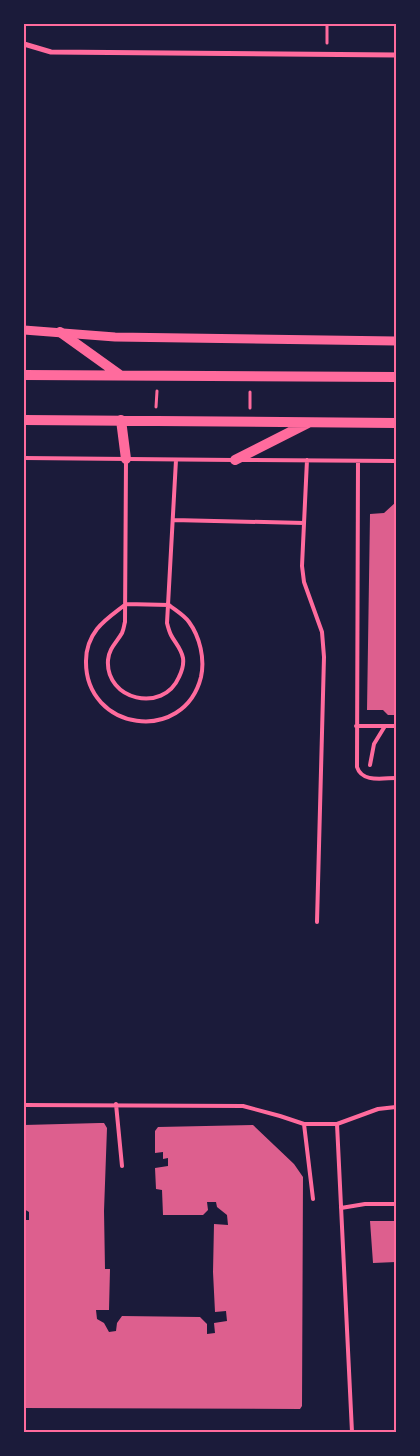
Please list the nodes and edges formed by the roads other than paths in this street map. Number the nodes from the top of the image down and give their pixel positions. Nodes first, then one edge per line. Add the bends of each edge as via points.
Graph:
1 (24, 44) edge
2 (396, 55) edge
3 (24, 330) edge
4 (60, 332) junction
5 (396, 341) edge
6 (24, 375) edge
7 (120, 375) junction
8 (396, 377) edge
9 (24, 420) edge
10 (121, 420) junction
11 (309, 422) junction
12 (396, 423) edge
13 (24, 458) edge
14 (126, 459) junction
15 (176, 460) junction
16 (235, 460) junction
17 (307, 460) junction
18 (358, 460) junction
19 (396, 461) edge
20 (173, 520) junction
21 (304, 523) junction
22 (126, 604) junction
23 (168, 604) junction
24 (356, 726) junction
25 (385, 726) junction
26 (396, 726) edge
27 (370, 765) dead end
28 (396, 778) edge
29 (317, 922) dead end
30 (116, 1104) junction
31 (24, 1105) edge
32 (396, 1107) edge
33 (304, 1124) junction
34 (337, 1124) junction
35 (122, 1166) dead end
36 (313, 1199) dead end
37 (396, 1204) edge
38 (341, 1208) junction
39 (352, 1432) edge

1 - 2 street via 52,52
3 - 4 street
4 - 5 street via 115,337
4 - 7 main road
6 - 7 main road
7 - 8 main road
9 - 10 main road
10 - 11 main road
10 - 14 main road
11 - 12 main road
11 - 16 main road
13 - 14 lane
14 - 15 lane
14 - 22 lane
15 - 16 lane
15 - 20 lane
16 - 17 lane
17 - 18 lane
17 - 21 lane
18 - 19 lane
18 - 24 lane
20 - 21 lane
20 - 23 lane
21 - 29 lane via 304,582 322,632 324,657
22 - 23 lane
22 - 23 lane via 122,633 111,646 110,673 124,693 146,700 169,692 182,671 179,645 167,624
22 - 23 lane via 96,631 86,655 86,668 94,693 102,704 124,718 149,722 162,720 184,706 196,691 202,672 203,660 195,635 188,622
24 - 25 lane
24 - 28 lane via 358,772 368,778
25 - 26 lane
25 - 27 lane via 374,744
30 - 31 lane
30 - 33 lane via 243,1106
30 - 35 lane
32 - 34 lane via 378,1109
33 - 34 lane
33 - 36 lane
34 - 38 lane
37 - 38 lane
38 - 39 lane

